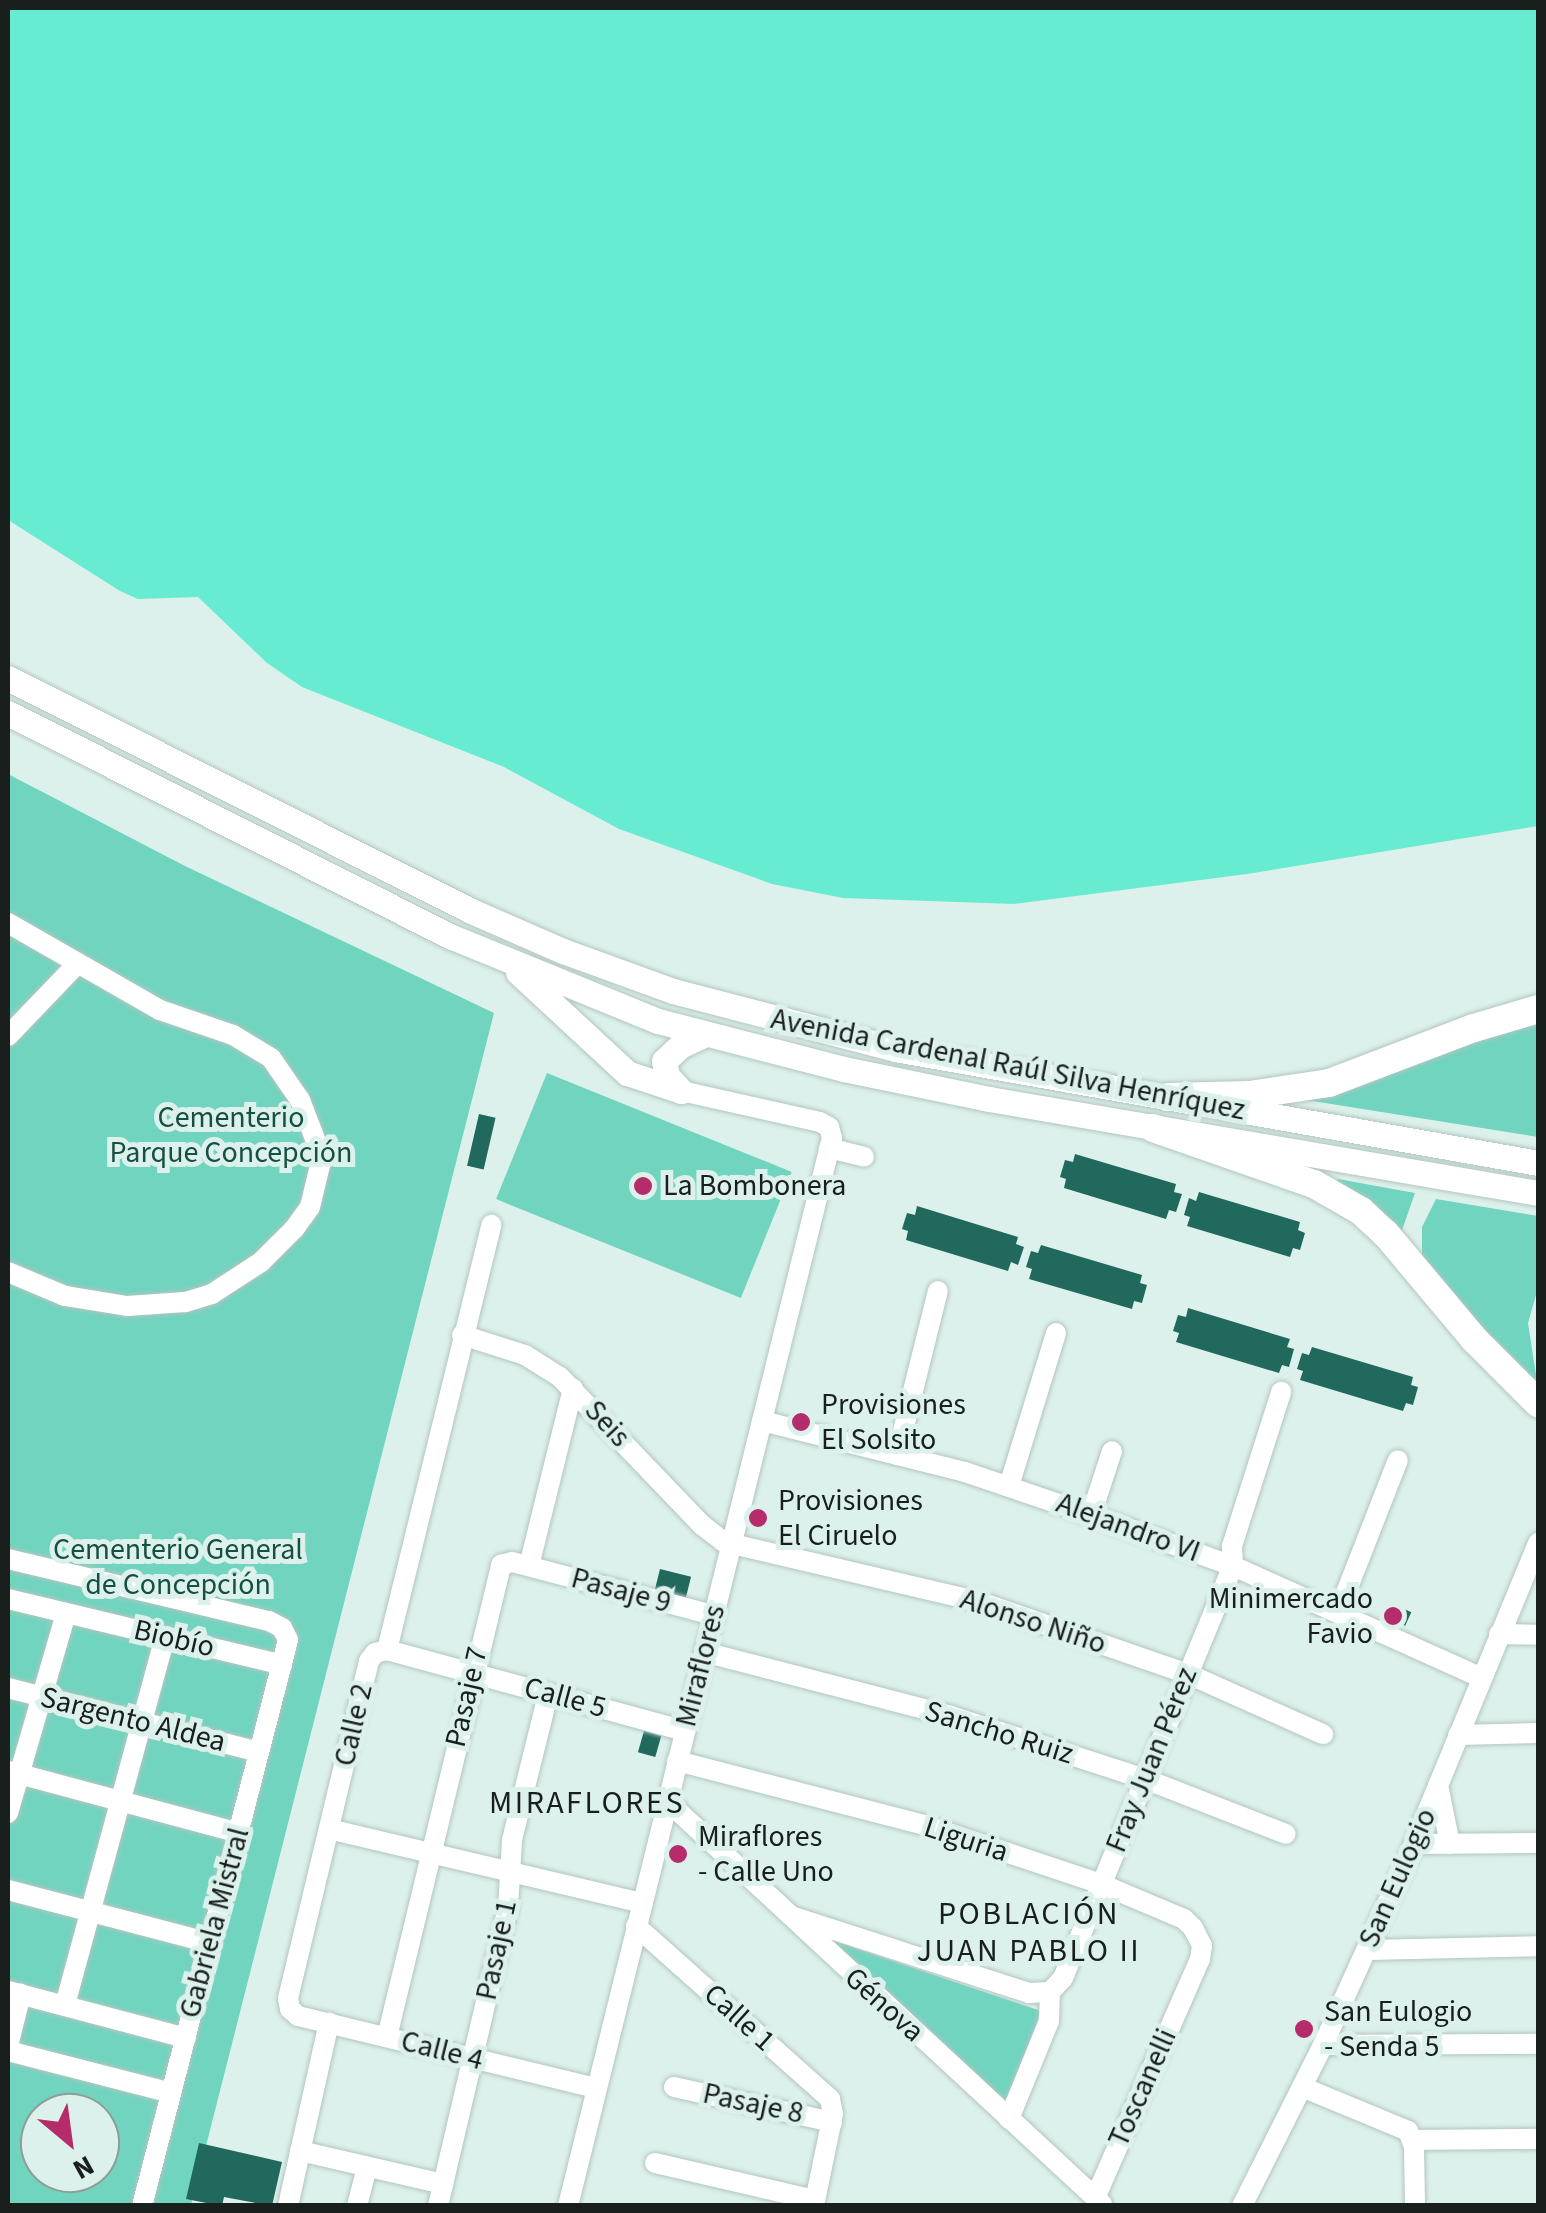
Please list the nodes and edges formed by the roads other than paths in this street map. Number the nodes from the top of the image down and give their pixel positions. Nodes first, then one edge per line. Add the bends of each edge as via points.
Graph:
1 (8, 678) edge
2 (8, 712) edge
3 (8, 724) edge
4 (62, 740) junction
5 (8, 924) edge
6 (503, 958) junction
7 (77, 964) junction
8 (1538, 1009) edge
9 (704, 1035) junction
10 (8, 1036) edge
11 (681, 1091) junction
12 (1168, 1098) junction
13 (1153, 1128) junction
14 (829, 1138) junction
15 (864, 1157) dead end
16 (1538, 1164) edge
17 (1538, 1193) edge
18 (491, 1225) dead end
19 (8, 1272) edge
20 (938, 1291) dead end
21 (1056, 1333) dead end
22 (462, 1335) junction
23 (573, 1388) junction
24 (1281, 1392) dead end
25 (1538, 1403) edge
26 (762, 1421) junction
27 (1112, 1452) dead end
28 (897, 1455) junction
29 (1398, 1460) dead end
30 (1009, 1486) junction
31 (1091, 1514) junction
32 (1538, 1542) edge
33 (731, 1544) junction
34 (8, 1559) edge
35 (529, 1566) junction
36 (1233, 1566) junction
37 (8, 1599) edge
38 (66, 1613) junction
39 (1338, 1613) junction
40 (714, 1615) junction
41 (1499, 1634) junction
42 (1538, 1635) edge
43 (165, 1637) junction
44 (288, 1640) joint
45 (388, 1650) junction
46 (704, 1652) junction
47 (282, 1665) junction
48 (473, 1673) junction
49 (1188, 1674) junction
50 (1480, 1678) junction
51 (8, 1688) edge
52 (548, 1694) junction
53 (40, 1697) junction
54 (141, 1723) junction
55 (685, 1730) junction
56 (1538, 1733) edge
57 (1323, 1734) dead end
58 (1458, 1736) junction
59 (259, 1752) junction
60 (677, 1761) junction
61 (13, 1772) edge
62 (1145, 1779) junction
63 (1438, 1785) junction
64 (121, 1800) junction
65 (668, 1801) junction
66 (8, 1813) edge
67 (329, 1829) junction
68 (238, 1832) junction
69 (1286, 1834) dead end
70 (1538, 1843) edge
71 (1414, 1844) junction
72 (1450, 1844) junction
73 (430, 1853) junction
74 (510, 1873) junction
75 (1101, 1884) junction
76 (8, 1890) edge
77 (642, 1903) junction
78 (92, 1912) junction
79 (788, 1914) junction
80 (636, 1926) junction
81 (210, 1942) junction
82 (1538, 1946) edge
83 (1366, 1950) junction
84 (1192, 1978) joint
85 (14, 1992) edge
86 (1050, 1992) junction
87 (66, 2005) junction
88 (290, 2009) joint
89 (329, 2023) junction
90 (387, 2037) junction
91 (186, 2038) junction
92 (1323, 2044) junction
93 (1538, 2044) edge
94 (8, 2049) edge
95 (473, 2058) junction
96 (674, 2087) dead end
97 (1302, 2087) junction
98 (596, 2088) junction
99 (171, 2093) junction
100 (832, 2118) junction
101 (1008, 2119) junction
102 (1538, 2139) edge
103 (1413, 2140) junction
104 (300, 2150) junction
105 (655, 2162) dead end
106 (367, 2166) junction
107 (440, 2195) edge
108 (1099, 2202) edge
109 (814, 2203) edge
110 (142, 2206) edge
111 (288, 2206) edge
112 (358, 2206) edge
113 (568, 2206) edge
114 (1242, 2206) edge
115 (1415, 2206) edge

1 - 12 main road, Avenida Cardenal Raúl Silva Henríquez via 438,895 618,972 876,1044
2 - 4 main road, Avenida Cardenal Raúl Silva Henríquez
3 - 4 street
4 - 6 main road, Avenida Cardenal Raúl Silva Henríquez
5 - 7 street
6 - 9 main road, Avenida Cardenal Raúl Silva Henríquez
6 - 11 main road via 627,1073
7 - 10 street
7 - 19 street via 160,1010 233,1035 271,1058 315,1128 319,1182 310,1207 278,1248 212,1294 185,1302 98,1302
8 - 12 highway via 1330,1082 1250,1095
9 - 11 main road via 664,1061
9 - 13 main road, Avenida Cardenal Raúl Silva Henríquez via 934,1088
11 - 14 street
12 - 16 main road, Avenida Cardenal Raúl Silva Henríquez
13 - 17 main road, Avenida Cardenal Raúl Silva Henríquez
13 - 25 highway via 1314,1184 1361,1211
14 - 15 street
14 - 26 street, Miraflores
18 - 22 street, Calle 2
20 - 28 street
21 - 30 street
22 - 23 street, Seis via 524,1355
22 - 45 street, Calle 2
23 - 33 street, Seis via 702,1525
23 - 35 street
24 - 36 street, Fray Juan Pérez via 1232,1546
26 - 28 street, Alejandro VI
26 - 33 street, Miraflores
27 - 31 street
28 - 30 street, Alejandro VI
29 - 39 street
30 - 31 street, Alejandro VI
31 - 36 street, Alejandro VI
32 - 41 street, San Eulogio
33 - 40 street, Miraflores
33 - 49 street, Alonso Niño via 980,1602
34 - 44 street, Biobío via 269,1621
35 - 40 street, Pasaje 9
35 - 48 street, Pasaje 7 via 508,1562 499,1569
36 - 39 street, Alejandro VI
36 - 49 street, Fray Juan Pérez
37 - 38 street, Biobío
38 - 43 street, Biobío
38 - 53 street
39 - 50 street, Alejandro VI
40 - 46 street, Miraflores
41 - 42 street
41 - 50 street, San Eulogio
43 - 47 street, Biobío
43 - 54 street
44 - 47 street, Gabriela Mistral
45 - 48 street, Calle 5
45 - 67 street, Calle 2 via 369,1661
46 - 55 street, Miraflores
46 - 62 street, Sancho Ruiz via 951,1716
47 - 59 street, Gabriela Mistral
48 - 52 street, Calle 5
48 - 73 street, Pasaje 7
49 - 57 street, Alonso Niño
49 - 62 street, Fray Juan Pérez
50 - 58 street, San Eulogio
51 - 53 street, Sargento Aldea
52 - 55 street, Calle 5
52 - 74 street, Pasaje 1
53 - 54 street, Sargento Aldea
53 - 61 street
54 - 59 street, Sargento Aldea
54 - 64 street
55 - 60 street, Miraflores
56 - 58 street
58 - 63 street, San Eulogio
59 - 68 street, Gabriela Mistral
60 - 65 street, Miraflores
60 - 75 street, Liguria via 924,1826
61 - 64 street
61 - 66 street
62 - 69 street, Sancho Ruiz
62 - 75 street, Fray Juan Pérez
63 - 71 street, San Eulogio
63 - 72 street
64 - 68 street
64 - 78 street
65 - 77 street, Miraflores
65 - 79 street, Génova
67 - 73 street
67 - 88 street, Calle 2
68 - 81 street, Gabriela Mistral
70 - 72 street
71 - 72 street
71 - 83 street, San Eulogio
73 - 74 street
73 - 90 street, Pasaje 7
74 - 77 street
74 - 95 street, Pasaje 1
75 - 84 street, Liguria via 1193,1928 1202,1946
75 - 86 street, Fray Juan Pérez via 1063,1978
76 - 78 street
77 - 80 street, Miraflores
78 - 81 street
78 - 87 street
79 - 86 street via 1029,1994
79 - 101 street, Génova
80 - 98 street, Miraflores
80 - 100 street, Calle 1 via 826,2095
81 - 91 street, Gabriela Mistral
82 - 83 street
83 - 92 street, San Eulogio
84 - 108 street, Toscanelli
85 - 87 street
85 - 94 street
86 - 101 street, Fray Juan Pérez via 1049,2021
87 - 91 street
88 - 89 street, Calle 4
89 - 90 street, Calle 4
89 - 104 street
90 - 95 street, Calle 4
91 - 99 street, Gabriela Mistral
92 - 93 street
92 - 97 street, San Eulogio
94 - 99 street
95 - 98 street, Calle 4
95 - 107 street, Pasaje 1
96 - 100 street, Pasaje 8
97 - 103 street via 1396,2123
97 - 114 street, San Eulogio
98 - 113 street, Miraflores
99 - 110 street, Gabriela Mistral
100 - 109 street
101 - 108 street, Génova
102 - 103 street
103 - 115 street
104 - 106 street
104 - 111 street
105 - 109 street
106 - 107 street
106 - 112 street

